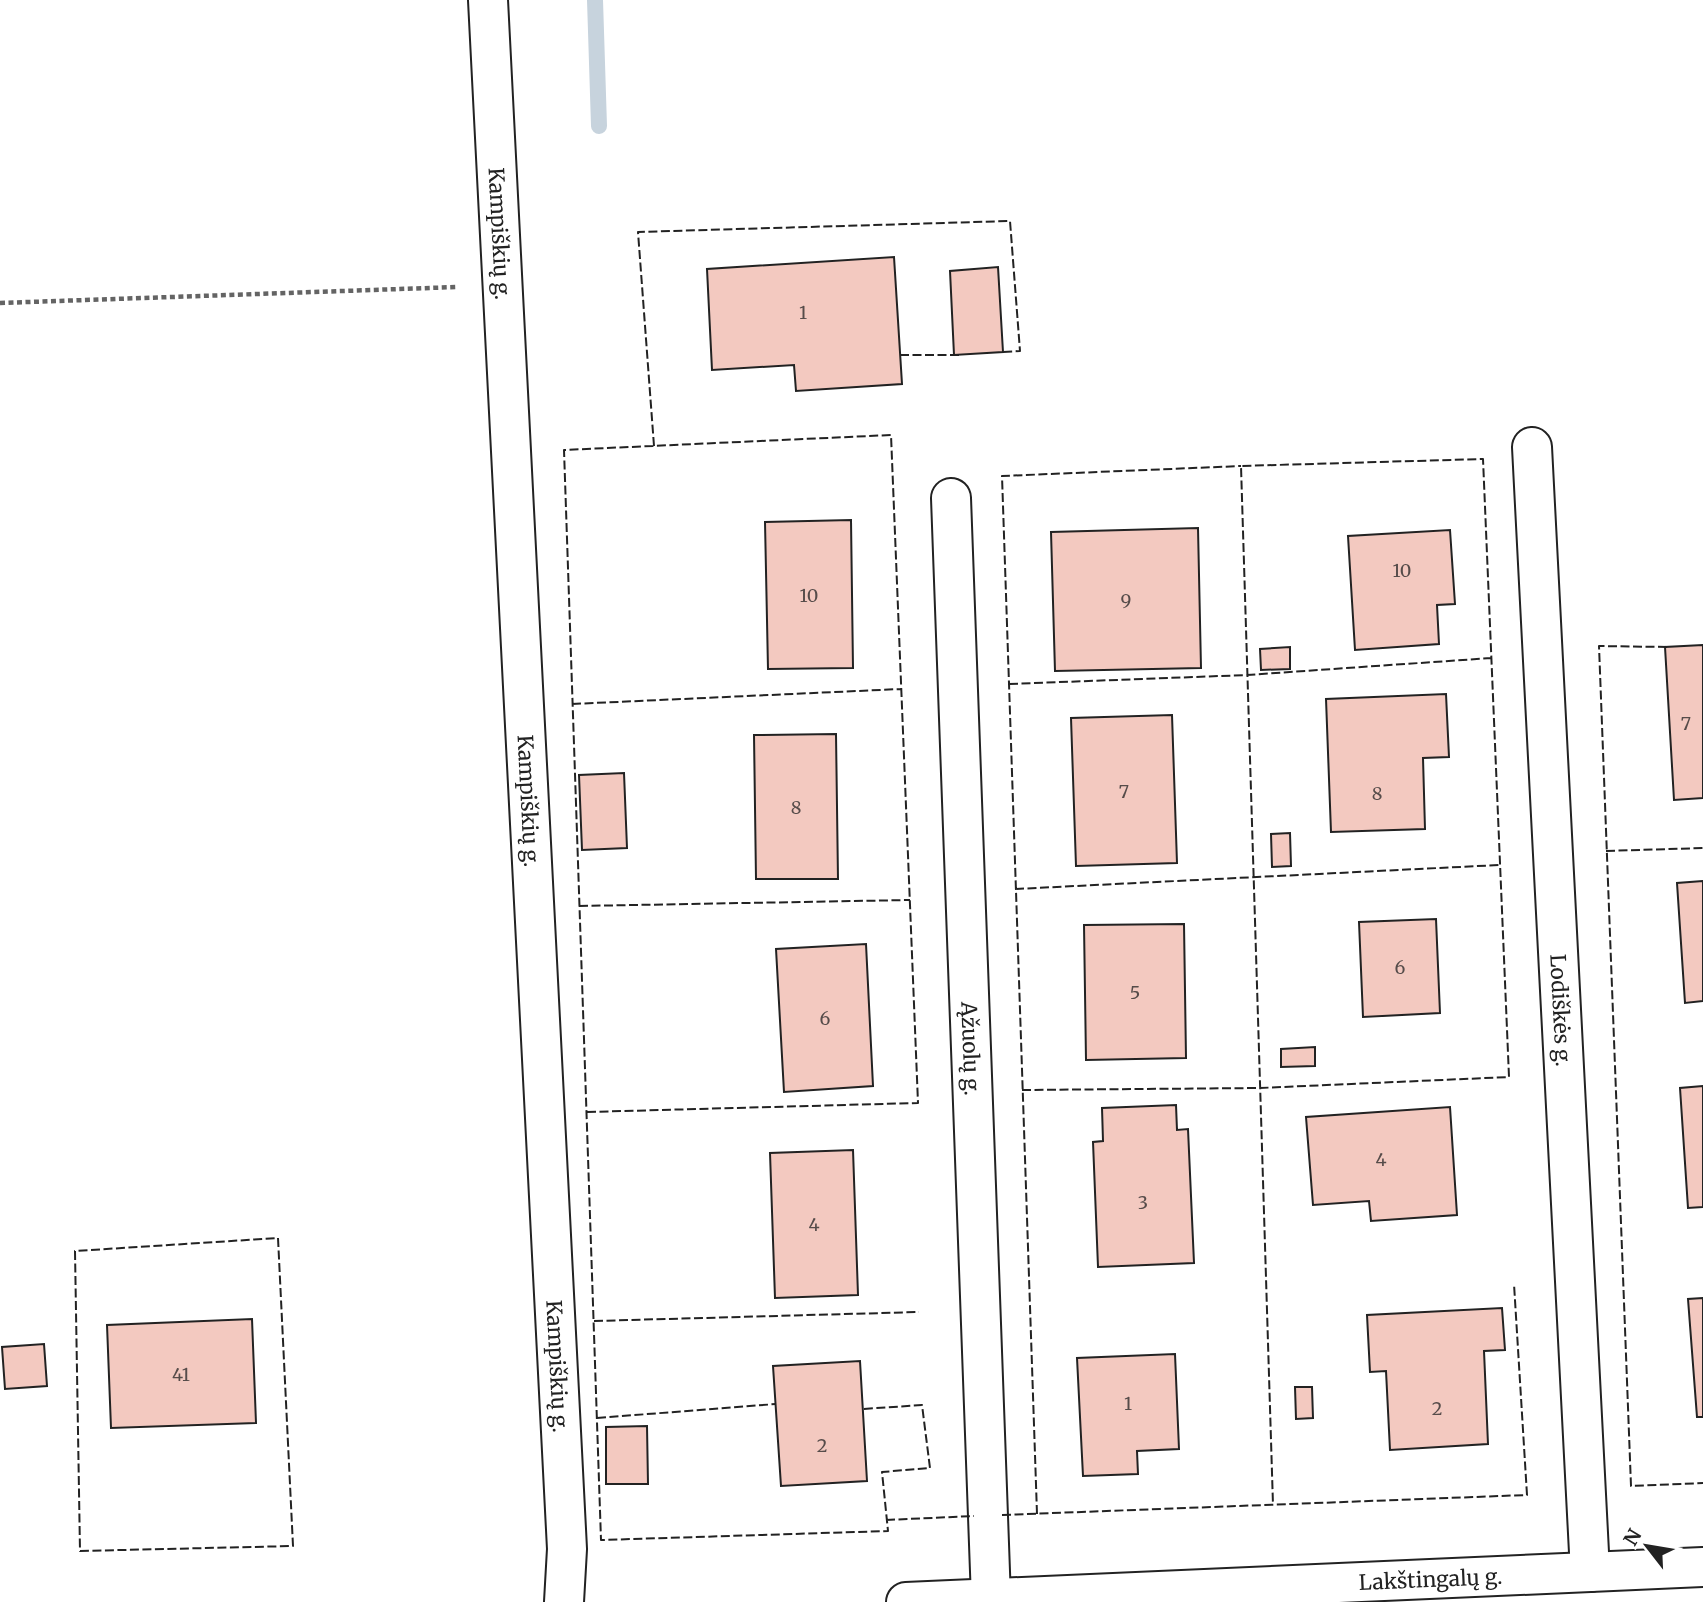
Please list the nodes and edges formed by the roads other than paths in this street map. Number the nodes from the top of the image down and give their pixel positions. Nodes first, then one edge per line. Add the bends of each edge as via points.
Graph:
1 (488, 0) edge
2 (1532, 447) dead end
3 (951, 498) dead end
4 (1703, 1567) edge
5 (1590, 1572) junction
6 (991, 1599) junction
7 (564, 1602) edge
8 (906, 1602) edge

1 - 7 street, Kampiškių g. via 567,1549
2 - 5 street, Lodiškės g.
3 - 6 street, Ąžuolų g.
4 - 5 street, Lakštingalų g.
5 - 6 street, Lakštingalų g.
6 - 8 street, Lakštingalų g.

